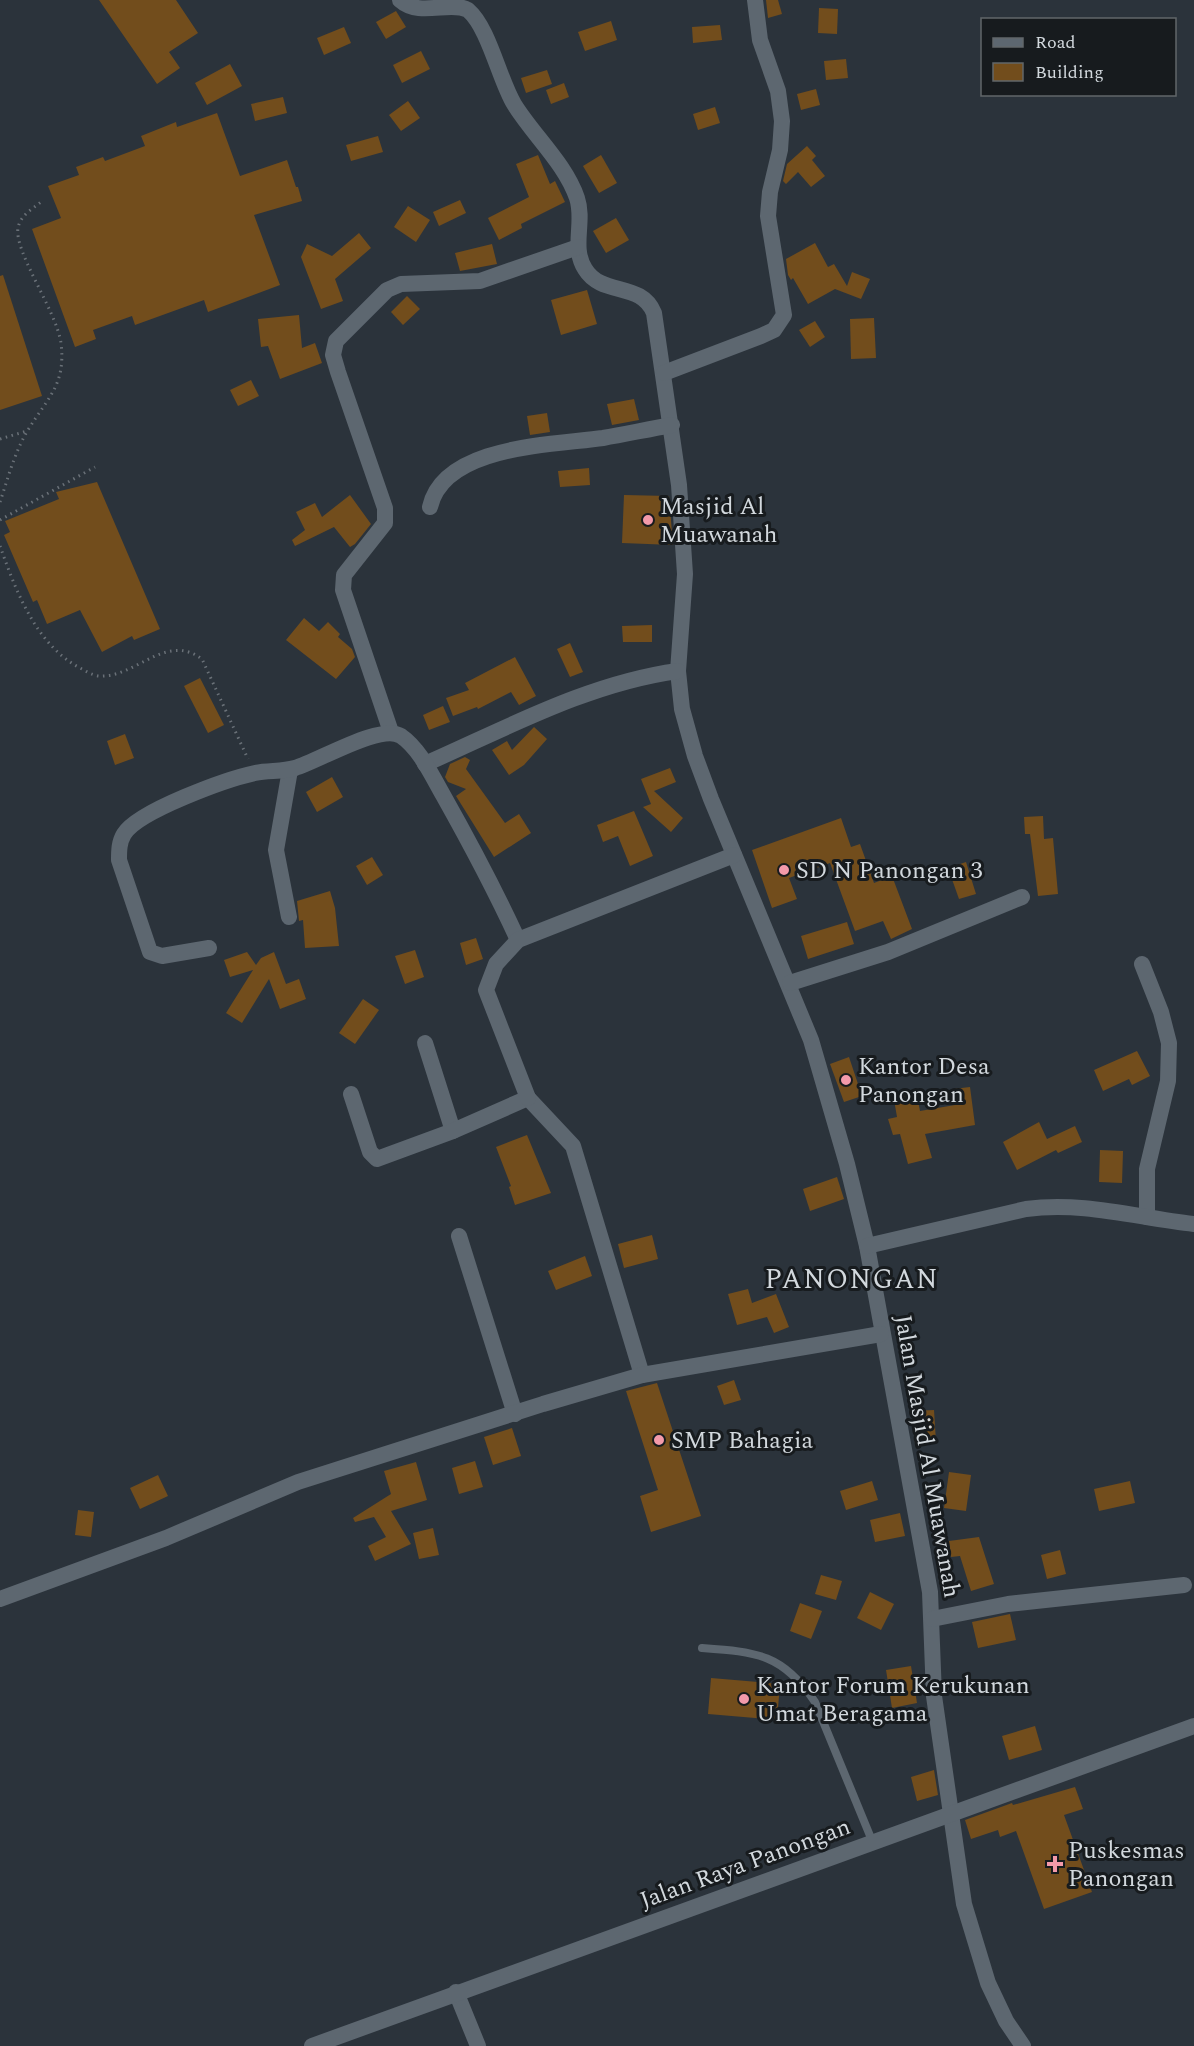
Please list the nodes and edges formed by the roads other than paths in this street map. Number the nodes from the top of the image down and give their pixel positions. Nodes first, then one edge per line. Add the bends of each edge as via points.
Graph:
1 (400, 0) edge
2 (755, 0) edge
3 (578, 247) junction
4 (664, 374) junction
5 (672, 425) junction
6 (430, 507) dead end
7 (678, 671) junction
8 (391, 732) junction
9 (425, 764) junction
10 (290, 770) junction
11 (734, 855) junction
12 (1022, 897) dead end
13 (289, 917) dead end
14 (518, 940) junction
15 (209, 948) dead end
16 (1142, 964) dead end
17 (790, 983) junction
18 (425, 1043) dead end
19 (351, 1094) dead end
20 (528, 1098) junction
21 (453, 1131) junction
22 (1147, 1217) junction
23 (1194, 1224) edge
24 (459, 1236) dead end
25 (867, 1246) junction
26 (881, 1334) junction
27 (642, 1375) junction
28 (515, 1414) junction
29 (1184, 1585) dead end
30 (0, 1599) edge
31 (932, 1620) junction
32 (702, 1648) dead end
33 (1194, 1726) edge
34 (952, 1814) junction
35 (873, 1843) junction
36 (456, 1992) junction
37 (312, 2046) edge
38 (478, 2046) edge
39 (1023, 2046) edge

1 - 3 street via 407,6 424,9 455,5 471,12 513,103 569,181 580,214
2 - 4 street via 760,40 778,91 782,121 768,216 784,315 774,330
3 - 4 street, Jalan Masjid Al Muawanah via 583,265 593,279 633,291 650,303
3 - 8 street via 480,281 401,284 387,290 336,341 333,355 385,508 385,523 345,574 343,590
4 - 5 street, Jalan Masjid Al Muawanah
5 - 6 street via 503,452 469,464 441,483
5 - 7 street, Jalan Masjid Al Muawanah via 685,574
7 - 9 street via 645,675 596,689
7 - 11 street, Jalan Masjid Al Muawanah via 682,709 695,756
8 - 9 street via 402,736
8 - 10 street via 375,734
9 - 14 street via 488,874
10 - 13 street via 276,850
10 - 15 street via 254,773 152,812 125,833 119,860 150,952 162,956
11 - 14 street
11 - 17 street, Jalan Masjid Al Muawanah
12 - 17 street via 888,952
14 - 20 street via 496,964 486,990
16 - 22 street via 1169,1043 1168,1081 1148,1169
17 - 25 street, Jalan Masjid Al Muawanah via 811,1040
18 - 21 street
19 - 21 street via 370,1152 377,1159
20 - 21 street
20 - 27 street via 573,1146
22 - 23 street
22 - 25 street via 1050,1206
24 - 28 street
25 - 26 street, Jalan Masjid Al Muawanah
26 - 27 street
26 - 31 street, Jalan Masjid Al Muawanah
27 - 28 street
28 - 30 street via 298,1482 166,1538
29 - 31 street via 1008,1604
31 - 34 street, Jalan Masjid Al Muawanah via 934,1696
32 - 35 lane via 769,1659 788,1669 804,1685 815,1702
33 - 34 street, Jalan Raya Panongan
34 - 35 street, Jalan Raya Panongan
34 - 39 street, Jalan Masjid Al Muawanah via 964,1904 975,1944 988,1983
35 - 36 street, Jalan Raya Panongan
36 - 37 street, Jalan Raya Panongan
36 - 38 street

